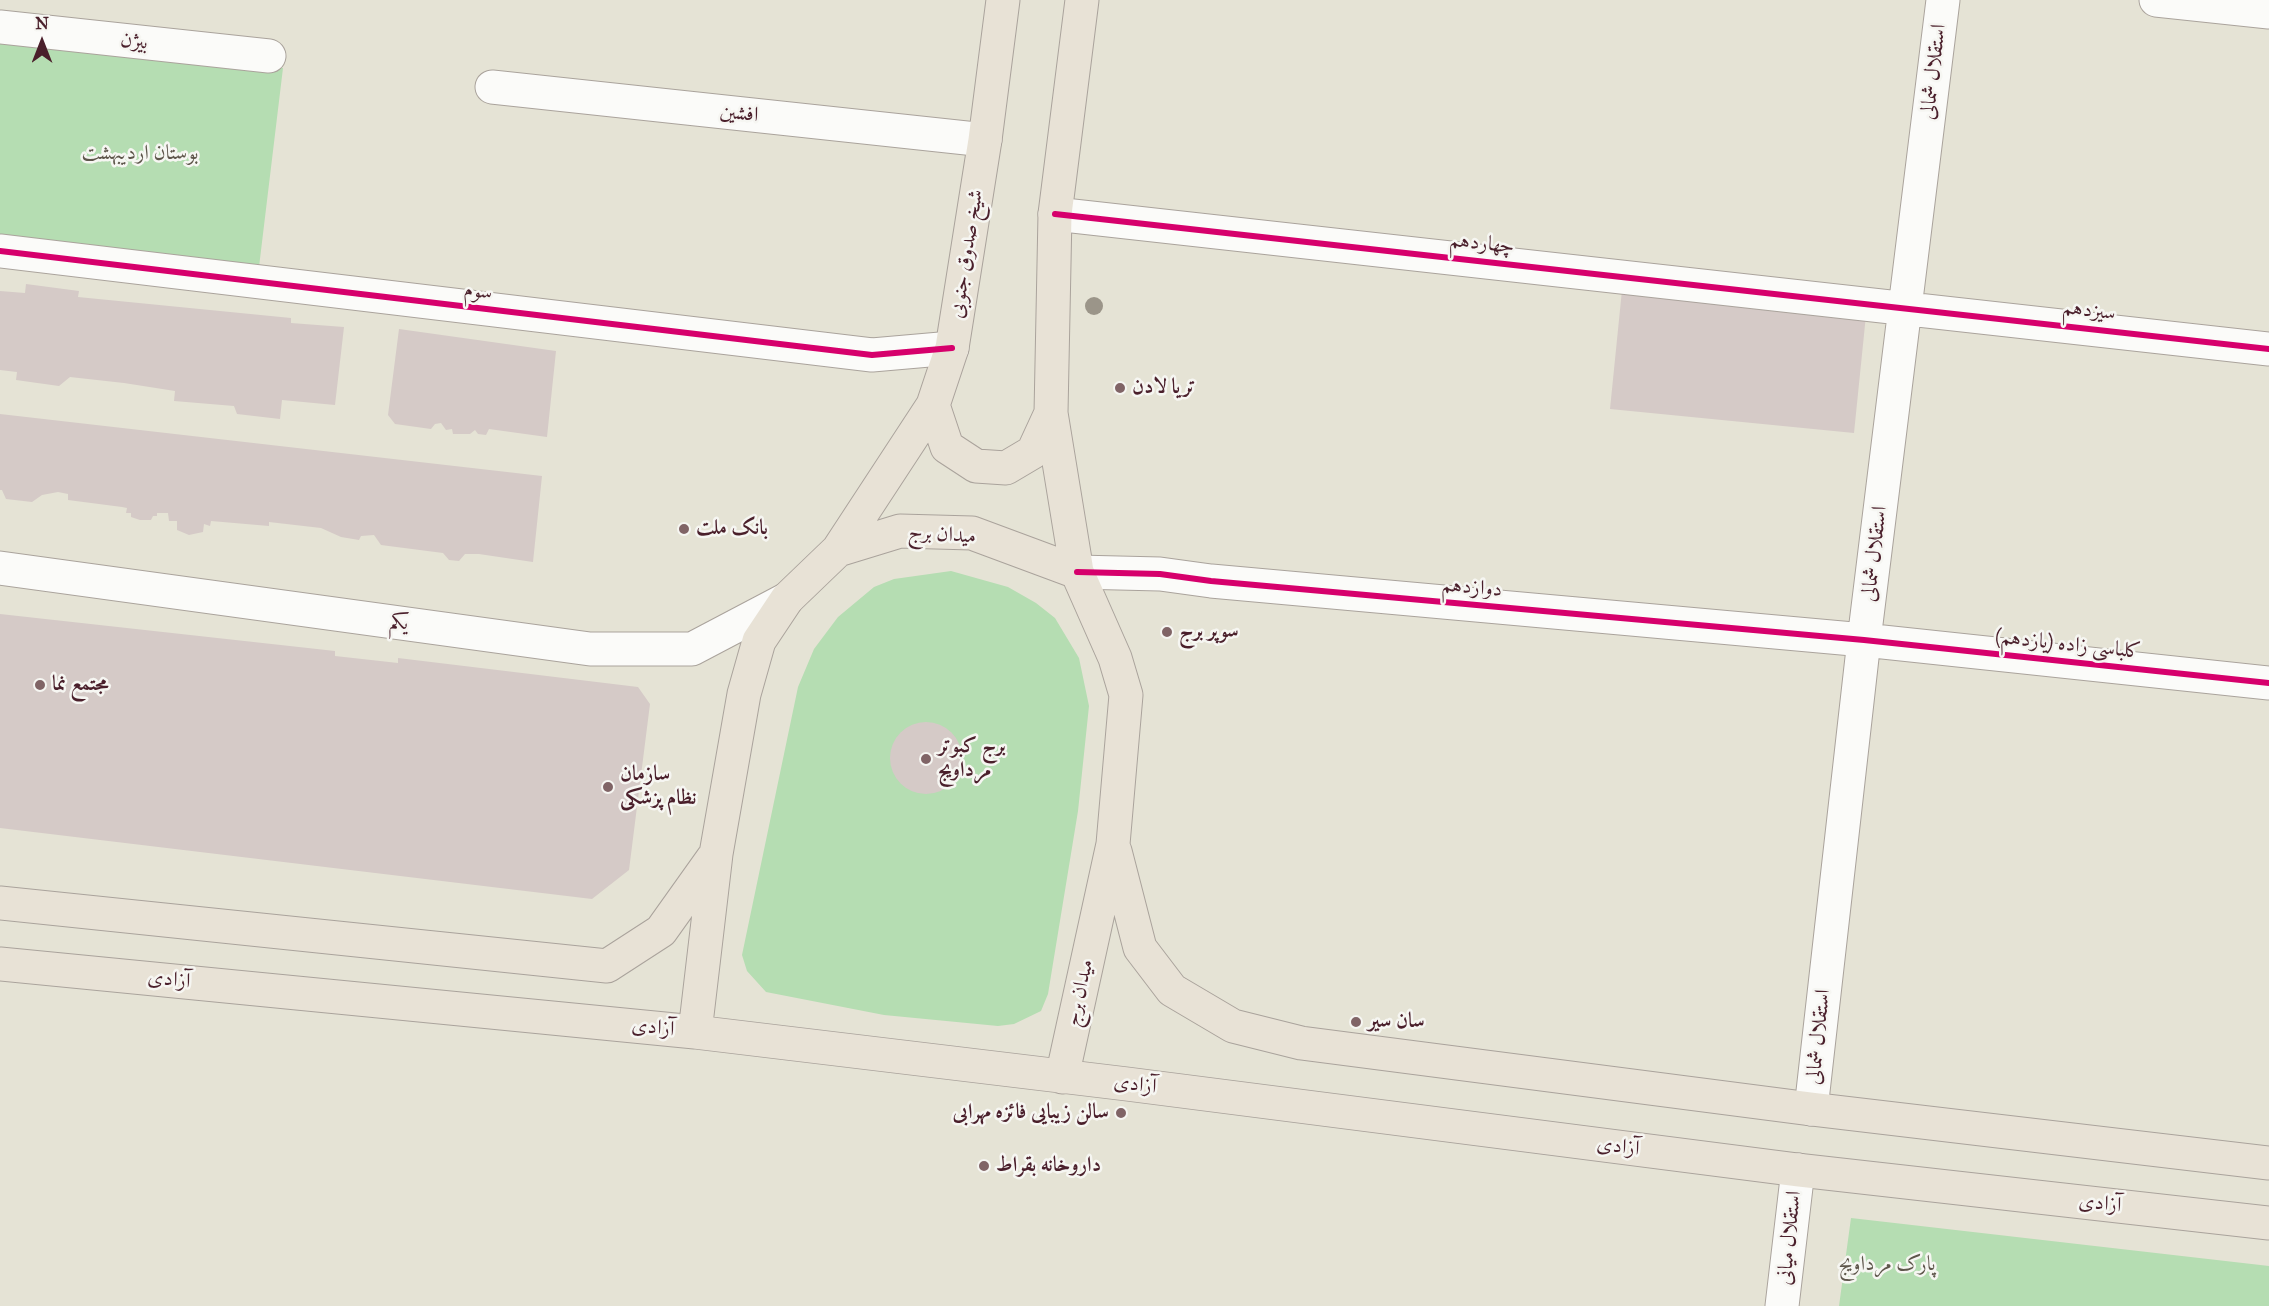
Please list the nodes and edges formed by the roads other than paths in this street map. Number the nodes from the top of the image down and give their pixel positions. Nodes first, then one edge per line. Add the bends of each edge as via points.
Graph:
1 (1003, 0) edge
2 (1082, 0) edge
3 (1943, 0) edge
4 (2156, 0) edge
5 (2269, 12) edge
6 (0, 27) edge
7 (269, 56) dead end
8 (492, 87) dead end
9 (985, 140) junction
10 (1054, 214) junction
11 (0, 251) edge
12 (1906, 307) junction
13 (952, 348) junction
14 (2269, 349) edge
15 (933, 405) junction
16 (1051, 413) junction
17 (838, 550) junction
18 (0, 568) edge
19 (1077, 572) junction
20 (787, 599) junction
21 (1864, 640) junction
22 (2269, 682) edge
23 (1113, 844) junction
24 (716, 854) junction
25 (0, 903) edge
26 (0, 964) edge
27 (694, 1032) junction
28 (1062, 1077) junction
29 (1811, 1109) junction
30 (2269, 1163) edge
31 (1798, 1170) junction
32 (2269, 1223) edge
33 (1782, 1306) edge

1 - 9 main road, شیخ صدوق جنوبی
2 - 10 main road
3 - 12 street, استقلال شمالی
4 - 5 street
6 - 7 street, بیژن
8 - 9 street, افشین
9 - 13 main road, شیخ صدوق جنوبی
10 - 12 street, چهاردهم
10 - 16 main road
11 - 13 street, سوم via 872,355
12 - 14 street, سیزدهم
12 - 21 street, استقلال شمالی
13 - 15 main road, شیخ صدوق جنوبی
15 - 16 main road via 947,447 976,466 1006,468 1034,452
15 - 17 main road, شیخ صدوق جنوبی
16 - 19 main road
17 - 19 main road, میدان برج via 900,531 972,533
17 - 20 main road, میدان برج
18 - 20 street, یکم via 590,650 692,650
19 - 21 street, دوازدهم via 1160,574
19 - 23 main road, میدان برج via 1115,658 1126,695
20 - 24 main road, میدان برج via 759,640 744,694
21 - 22 street, کلباسی زاده (یازدهم)
21 - 29 street, استقلال شمالی
23 - 28 main road, میدان برج
23 - 29 main road via 1140,948 1172,990 1233,1026 1301,1043
24 - 25 main road via 661,931 607,966
24 - 27 main road, میدان برج
26 - 27 main road, آزادی
27 - 28 main road, آزادی
28 - 31 main road, آزادی
29 - 30 main road
31 - 32 main road, آزادی
31 - 33 street, استقلال میانی

